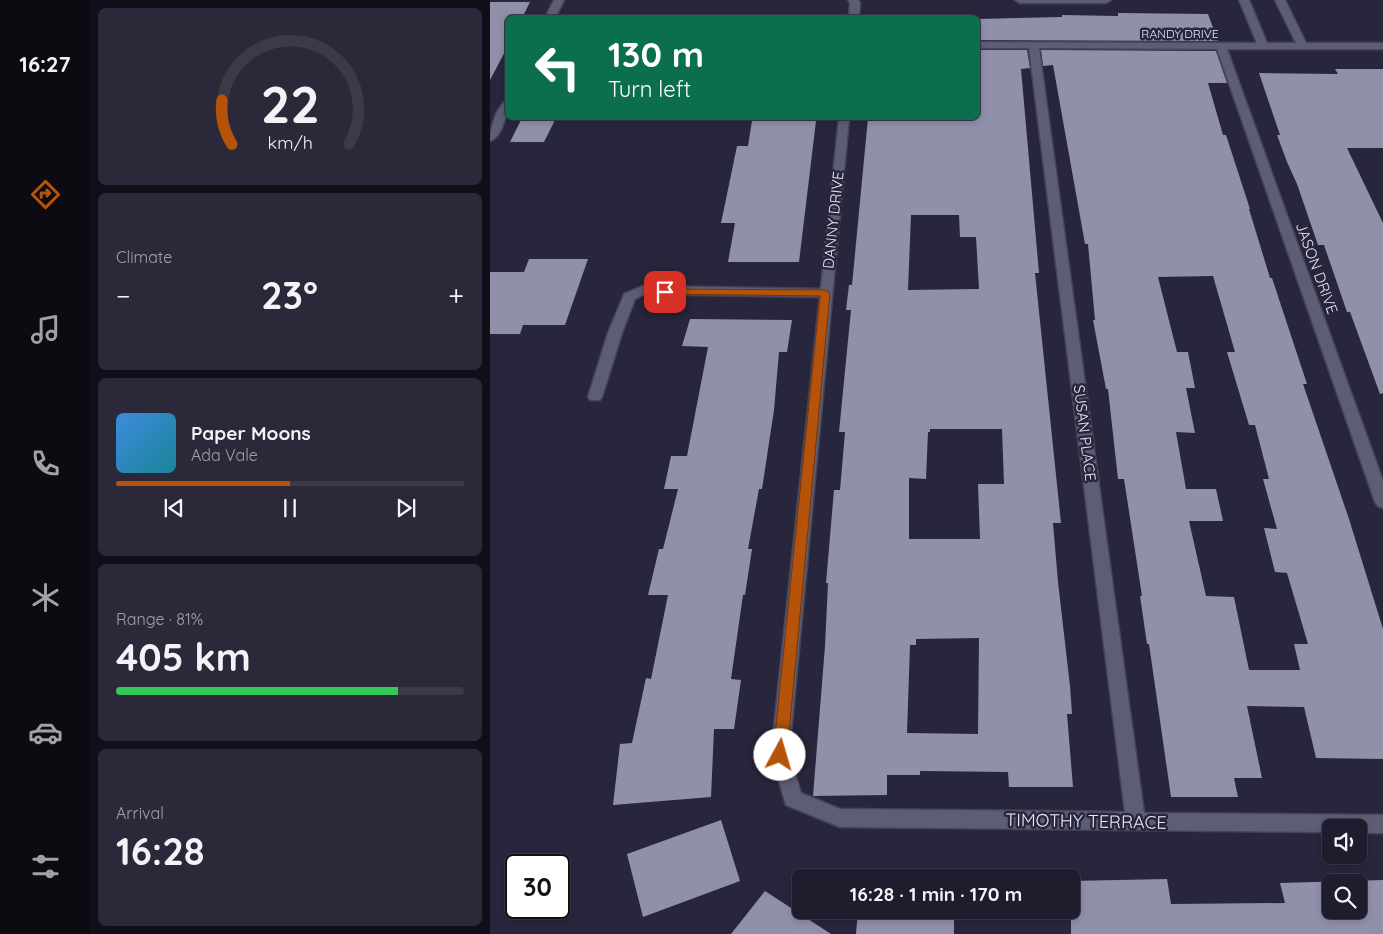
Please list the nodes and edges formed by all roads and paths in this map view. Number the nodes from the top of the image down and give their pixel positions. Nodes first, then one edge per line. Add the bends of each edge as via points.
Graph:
1 (559, 0) edge
2 (852, 0) edge
3 (1020, 0) edge
4 (1073, 0) edge
5 (1106, 0) edge
6 (1244, 0) edge
7 (1280, 0) edge
8 (552, 15) edge
9 (854, 15) edge
10 (980, 44) edge
11 (1034, 44) junction
12 (1221, 45) junction
13 (1263, 45) junction
14 (1302, 45) junction
15 (1383, 46) edge
16 (505, 109) edge
17 (844, 120) edge
18 (490, 138) edge
19 (825, 293) junction
20 (595, 397) dead end
21 (1383, 502) edge
22 (793, 799) joint
23 (1136, 822) junction
24 (1383, 824) edge

1 - 8 street
2 - 9 street via 855,2
3 - 4 street
4 - 5 street
6 - 13 street
7 - 14 street
10 - 11 street, RANDY DRIVE
11 - 12 street, RANDY DRIVE
11 - 23 street, SUSAN PLACE
12 - 13 street, RANDY DRIVE
12 - 21 street, JASON DRIVE
13 - 14 street, RANDY DRIVE
14 - 15 street, RANDY DRIVE
16 - 18 street
17 - 19 street, DANNY DRIVE
19 - 20 street via 643,290 629,297
19 - 22 street, DANNY DRIVE via 780,755
22 - 23 street, TIMOTHY TERRACE via 840,818
23 - 24 street, TIMOTHY TERRACE

